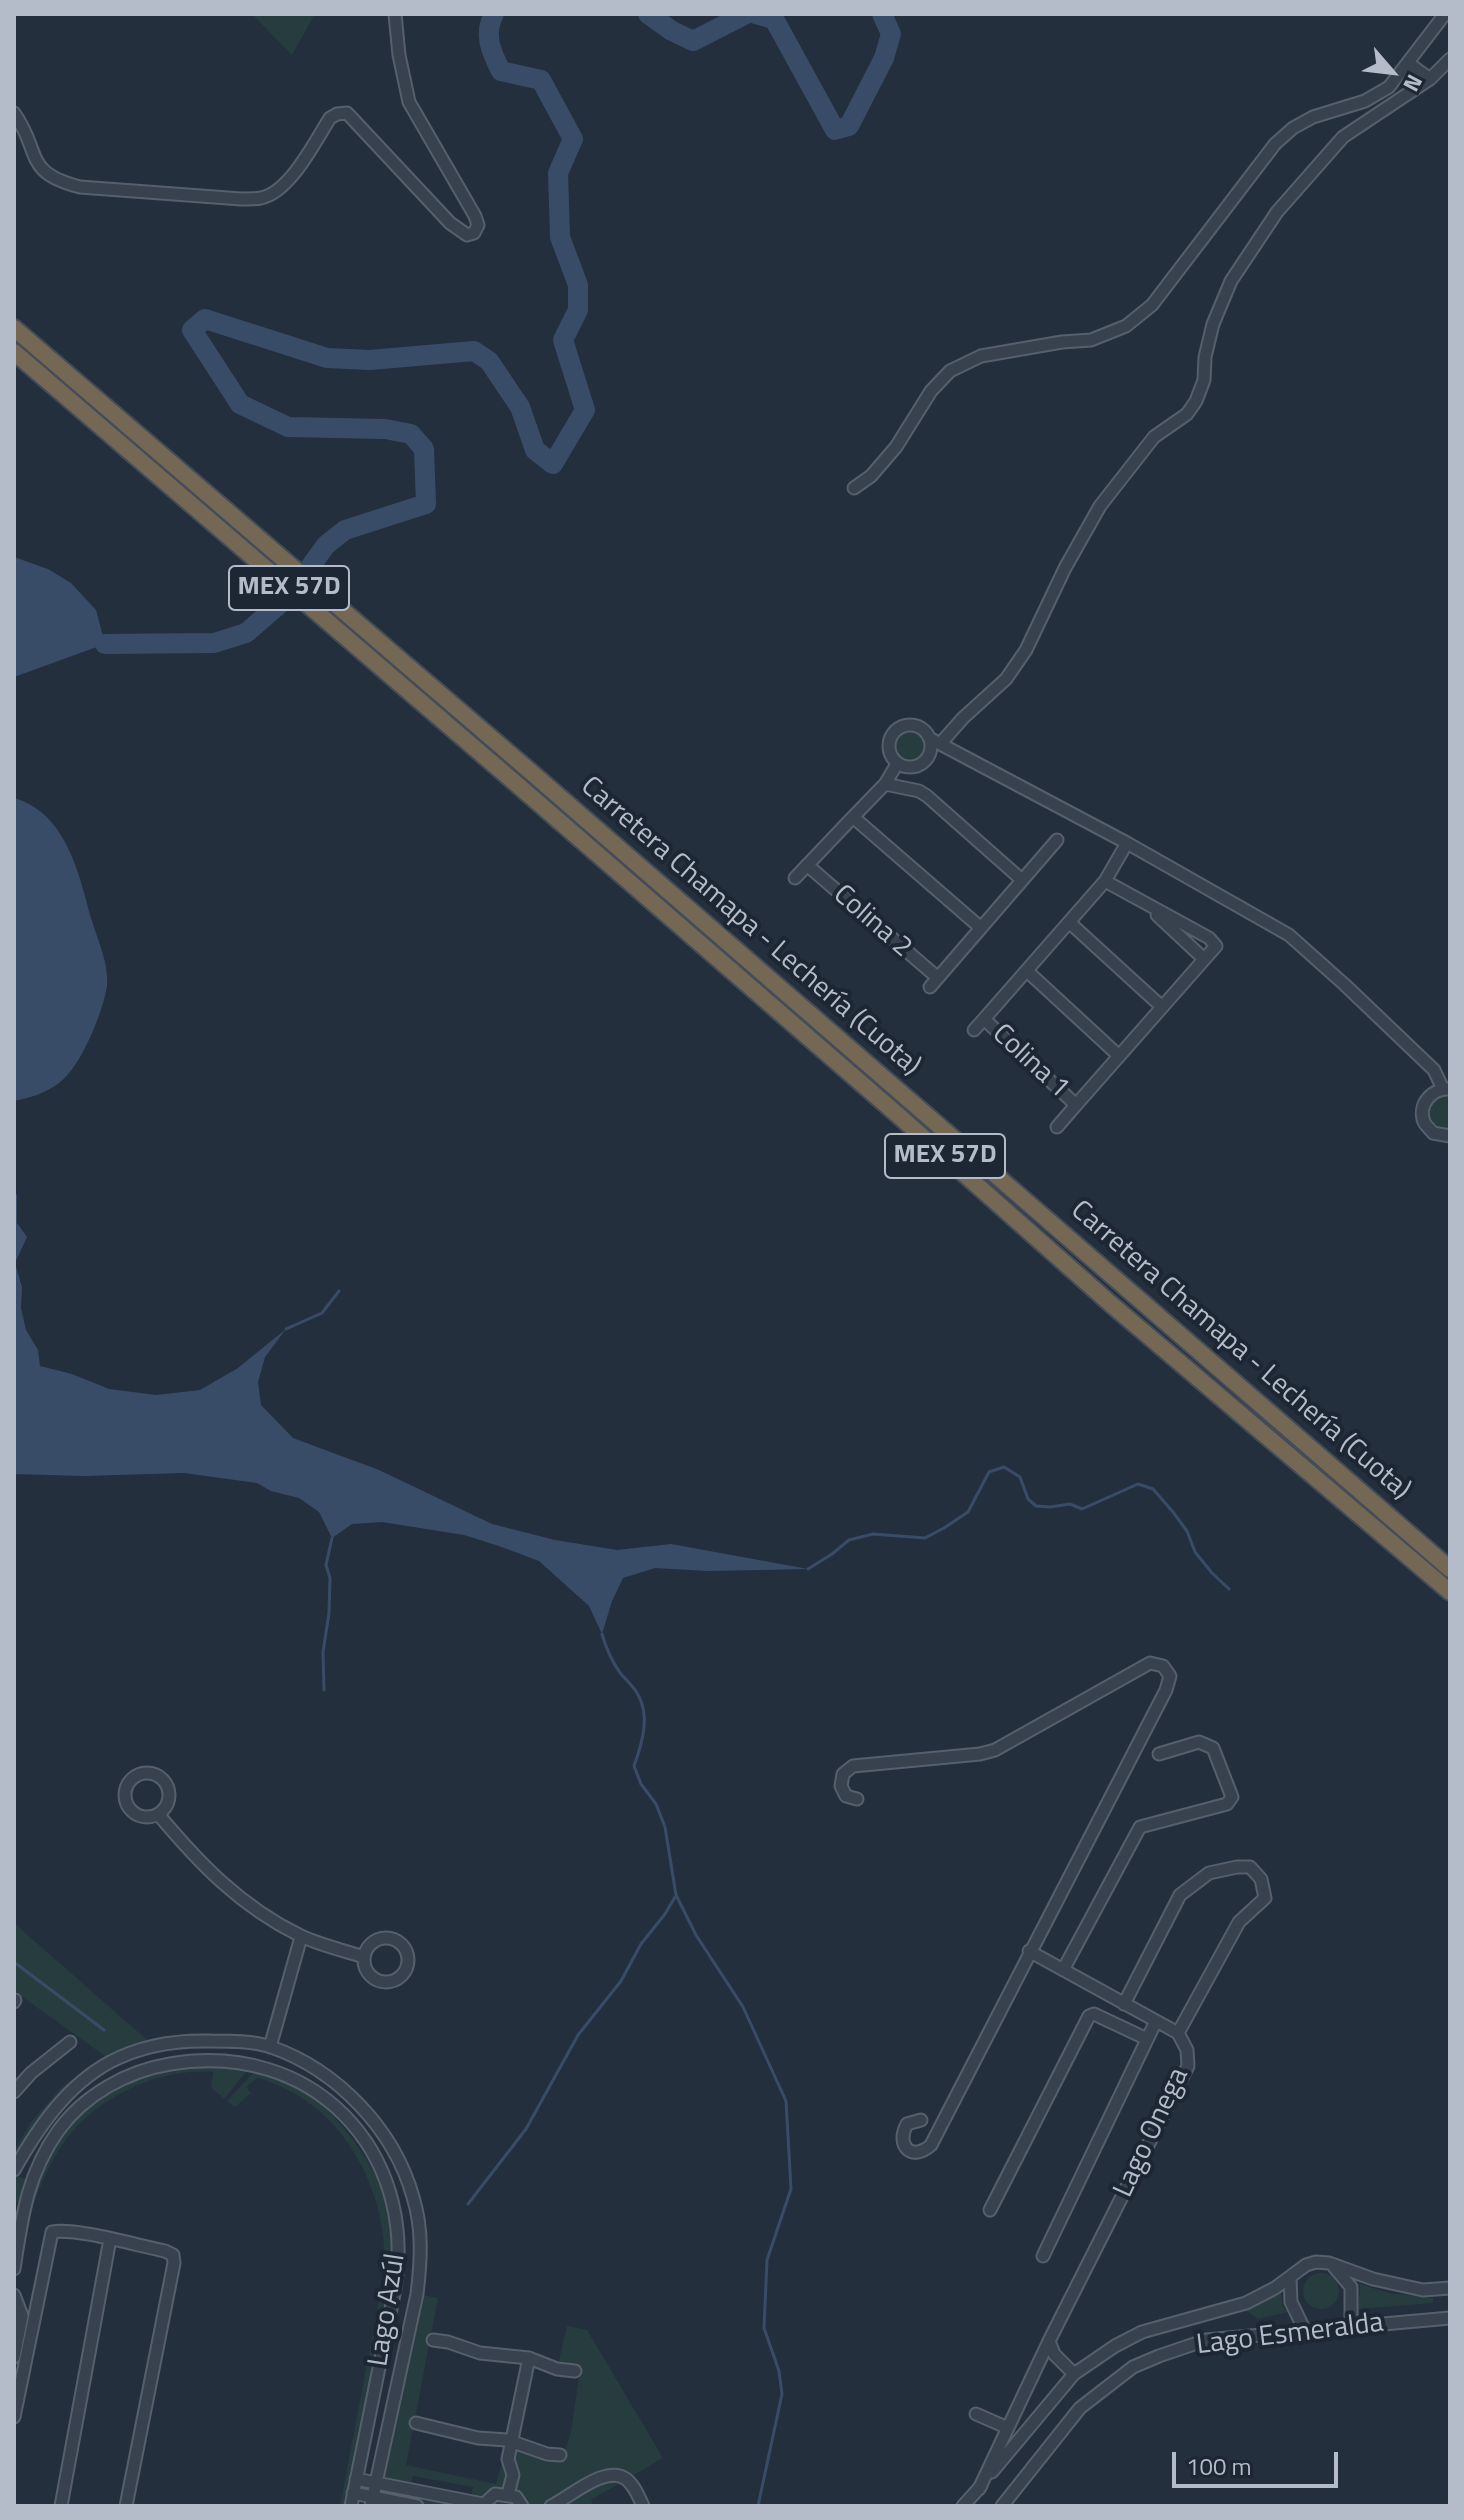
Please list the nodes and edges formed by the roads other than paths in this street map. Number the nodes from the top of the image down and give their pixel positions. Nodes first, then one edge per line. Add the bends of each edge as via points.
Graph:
1 (395, 14) edge
2 (1445, 14) edge
3 (1450, 59) edge
4 (1408, 63) junction
5 (1430, 79) junction
6 (14, 113) edge
7 (14, 328) edge
8 (14, 352) edge
9 (854, 488) dead end
10 (935, 741) junction
11 (902, 766) junction
12 (885, 784) junction
13 (907, 789) junction
14 (853, 817) junction
15 (1057, 840) dead end
16 (1127, 843) junction
17 (807, 865) junction
18 (795, 878) dead end
19 (1022, 880) junction
20 (1105, 881) junction
21 (1145, 904) junction
22 (1070, 923) junction
23 (981, 928) junction
24 (1204, 959) junction
25 (1027, 971) junction
26 (1162, 1007) junction
27 (984, 1019) junction
28 (974, 1030) dead end
29 (1118, 1055) junction
30 (1446, 1089) edge
31 (1076, 1105) junction
32 (1057, 1127) dead end
33 (1450, 1136) edge
34 (1450, 1569) edge
35 (1450, 1592) edge
36 (1159, 1754) dead end
37 (857, 1799) dead end
38 (158, 1814) dead end
39 (301, 1937) junction
40 (1029, 1951) junction
41 (364, 1957) junction
42 (1063, 1970) junction
43 (1124, 2004) junction
44 (1156, 2021) junction
45 (1178, 2033) junction
46 (1147, 2039) junction
47 (70, 2042) dead end
48 (271, 2048) junction
49 (254, 2065) junction
50 (272, 2070) junction
51 (14, 2092) edge
52 (921, 2120) dead end
53 (14, 2173) edge
54 (30, 2184) junction
55 (19, 2204) edge
56 (990, 2210) dead end
57 (110, 2239) junction
58 (1043, 2256) dead end
59 (1329, 2263) junction
60 (14, 2269) edge
61 (1361, 2274) junction
62 (1290, 2278) junction
63 (1351, 2287) junction
64 (1450, 2288) edge
65 (14, 2295) edge
66 (1450, 2318) edge
67 (1351, 2327) junction
68 (1305, 2331) junction
69 (433, 2340) dead end
70 (1049, 2341) junction
71 (14, 2357) edge
72 (529, 2358) junction
73 (575, 2371) dead end
74 (1074, 2374) junction
75 (17, 2383) edge
76 (976, 2414) dead end
77 (14, 2417) edge
78 (416, 2423) dead end
79 (1008, 2428) junction
80 (512, 2441) junction
81 (560, 2455) dead end
82 (356, 2479) junction
83 (375, 2483) junction
84 (979, 2489) junction
85 (353, 2493) junction
86 (508, 2494) junction
87 (372, 2502) edge
88 (482, 2505) edge
89 (61, 2506) edge
90 (126, 2506) edge
91 (351, 2506) edge
92 (417, 2506) edge
93 (522, 2506) edge
94 (551, 2506) edge
95 (643, 2506) edge
96 (963, 2506) edge
97 (1002, 2506) edge

1 - 6 street via 409,102 475,216 474,233 467,235 450,223 347,113 330,118 277,191 241,199 63,183 38,166
2 - 4 street
3 - 5 street
4 - 5 street
4 - 9 street via 1389,87 1365,101 1313,117 1275,144 1152,305 1126,326 1091,340 981,356 950,371 888,456
5 - 10 street via 1343,137 1277,212 1231,281 1213,324 1196,401 1187,414 1154,437 1100,506 1006,679
7 - 34 highway, Carretera Chamapa - Lechería (Cuota) / MEX 57D
8 - 35 highway, Carretera Chamapa - Lechería (Cuota) / MEX 57D
10 - 11 street via 918,766
10 - 11 street via 917,726 896,730 888,745
10 - 16 street
11 - 12 street, Colina 2
11 - 13 street
12 - 13 street
12 - 14 street, Colina 2
13 - 19 street via 927,796
14 - 17 street, Colina 2
14 - 23 street
15 - 19 street, Colina 2
16 - 20 street, Colina 1
16 - 30 street via 1289,935 1434,1070
17 - 18 street, Colina 2
17 - 23 street, Colina 2 via 934,982
19 - 23 street, Colina 2
20 - 21 street, Colina 1
20 - 22 street, Colina 1
21 - 24 street, Colina 1
21 - 24 street, Colina 1 via 1220,942
22 - 25 street, Colina 1
22 - 26 street
24 - 26 street, Colina 1
25 - 27 street, Colina 1
25 - 29 street
26 - 29 street, Colina 1
27 - 28 street, Colina 1
27 - 31 street, Colina 1
29 - 31 street, Colina 1
30 - 33 street via 1430,1095 1423,1107 1424,1122 1433,1133
31 - 32 street, Colina 1
36 - 42 street via 1199,1742 1213,1748 1232,1797 1227,1804 1140,1827
37 - 40 street via 846,1796 841,1786 843,1774 853,1766 995,1750 1136,1669 1150,1663 1163,1666 1170,1676 1166,1690
38 - 39 street via 235,1896
39 - 41 street
39 - 48 street
40 - 42 street, Lago Onega
40 - 52 street via 931,2145 915,2153 903,2142 902,2133 907,2124
41 - 41 street via 368,1972 388,1982 402,1976 408,1962 404,1947 392,1938 377,1939
42 - 43 street, Lago Onega
43 - 44 street, Lago Onega
43 - 45 street via 1180,1895 1209,1873 1250,1867 1261,1879 1265,1898 1239,1922
44 - 45 street, Lago Onega
44 - 46 street
45 - 70 street, Lago Onega via 1188,2066
46 - 56 street via 1089,2016
46 - 58 street
47 - 51 street
48 - 49 street via 253,2051
48 - 50 street via 280,2065
48 - 53 street, Lago Azúl via 226,2041 169,2043 109,2063 61,2100
48 - 83 street, Lago Azúl via 321,2072 359,2103 400,2163 413,2197 420,2232 417,2294
49 - 50 street, Lago Azúl
49 - 54 street, Lago Azúl via 183,2062 150,2067 116,2082 81,2106 60,2129
50 - 82 street, Lago Azúl via 312,2089 367,2142 383,2171 399,2231 400,2260
53 - 54 street
54 - 55 street, Lago Azúl
55 - 60 street, Lago Azúl
57 - 75 street via 52,2232
57 - 89 street
57 - 90 street via 165,2251 174,2263
59 - 61 street, Lago Esmeralda
59 - 62 street, Lago Esmeralda via 1306,2265
59 - 63 street
61 - 63 street
61 - 64 street, Lago Esmeralda via 1423,2290
62 - 68 street via 1291,2302
62 - 74 street, Lago Esmeralda via 1246,2303 1142,2332
63 - 67 street
65 - 71 street via 22,2316
66 - 67 street, Lago Esmeralda
67 - 68 street, Lago Esmeralda
68 - 97 street, Lago Esmeralda via 1206,2340 1133,2367 1080,2408
69 - 72 street via 480,2353
70 - 74 street
70 - 79 street, Lago Onega
72 - 73 street
72 - 80 street
74 - 84 street, Lago Esmeralda
75 - 77 street
76 - 79 street
78 - 80 street
79 - 84 street, Lago Onega
80 - 81 street
80 - 86 street
82 - 83 street
82 - 85 street, Lago Azúl
83 - 87 street, Lago Azúl
83 - 88 street
84 - 96 street, Lago Esmeralda
85 - 87 street
85 - 91 street, Lago Azúl
86 - 88 street via 495,2494
86 - 93 street
87 - 92 street
94 - 95 street via 603,2475 625,2477

